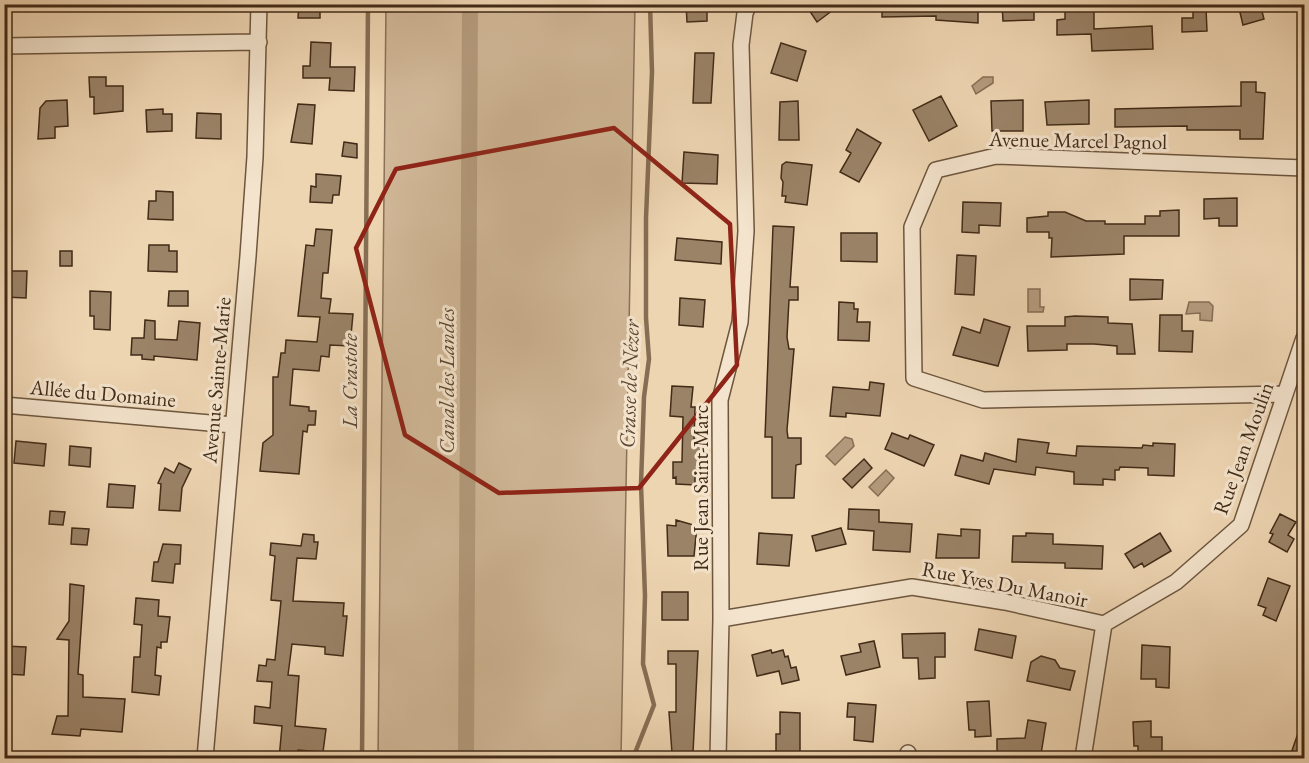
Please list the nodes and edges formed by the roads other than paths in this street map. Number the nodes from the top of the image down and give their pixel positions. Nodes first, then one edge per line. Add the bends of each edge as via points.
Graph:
1 (259, 4) edge
2 (749, 4) edge
3 (259, 42) junction
4 (4, 46) edge
5 (1305, 168) edge
6 (1305, 338) edge
7 (1285, 394) junction
8 (4, 405) edge
9 (233, 425) junction
10 (721, 619) junction
11 (1104, 624) junction
12 (205, 759) edge
13 (718, 759) edge
14 (1083, 759) edge

1 - 3 street, Avenue Sainte-Marie
2 - 10 street, Rue Jean Saint-Marc via 741,45 746,231 740,322 720,400
3 - 4 street
3 - 9 street, Avenue Sainte-Marie via 255,157
5 - 7 street, Avenue Marcel Pagnol via 996,156 936,170 912,227 914,378 983,400
6 - 7 street, Rue Jean Moulin
7 - 11 street, Rue Jean Moulin via 1241,525 1176,582
8 - 9 street, Allée du Domaine
9 - 12 street, Avenue Sainte-Marie
10 - 11 street, Rue Yves Du Manoir via 912,587
10 - 13 street, Rue Jean Saint-Marc
11 - 14 street

